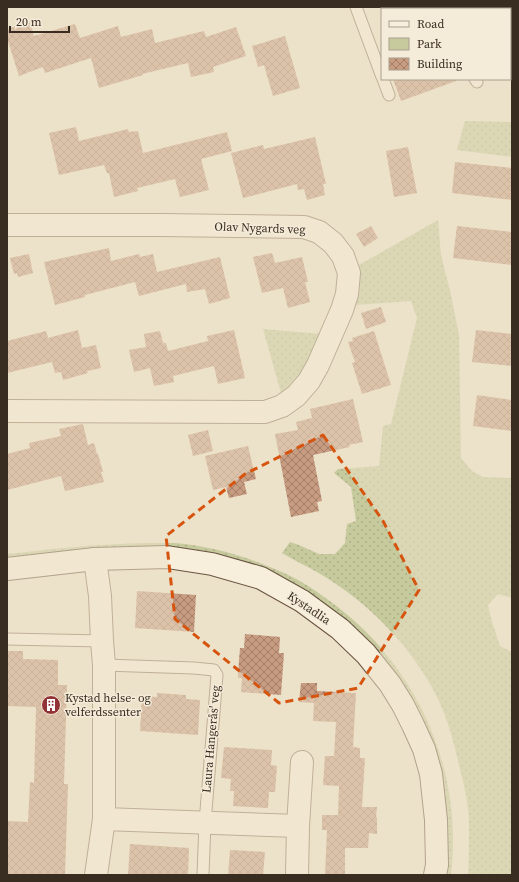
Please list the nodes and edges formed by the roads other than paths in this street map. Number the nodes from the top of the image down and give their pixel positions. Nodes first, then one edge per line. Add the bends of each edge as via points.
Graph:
1 (356, 7) edge
2 (381, 75) edge
3 (383, 80) edge
4 (389, 95) dead end
5 (7, 225) edge
6 (7, 411) edge
7 (94, 559) junction
8 (7, 569) edge
9 (7, 639) edge
10 (102, 641) junction
11 (104, 665) junction
12 (302, 762) dead end
13 (104, 819) junction
14 (205, 823) junction
15 (298, 826) junction
16 (96, 875) edge
17 (203, 875) edge
18 (297, 875) edge
19 (435, 875) edge

1 - 2 lane
3 - 4 lane
5 - 6 street, Olav Nygards veg via 304,227 319,232 333,243 343,256 349,273 342,310 318,365 296,396 282,406 265,412
7 - 8 street, Kystadlia
7 - 10 street via 100,596
7 - 19 street, Kystadlia via 187,560 212,564 261,578 302,601 346,634 390,684 424,749 431,774 436,820
9 - 10 lane
10 - 11 street
11 - 13 street
11 - 14 lane, Laura Hangerås' veg via 194,668 214,670 216,673
12 - 15 street
13 - 14 street
13 - 16 street
14 - 15 street
14 - 17 lane, Laura Hangerås' veg
15 - 18 street

